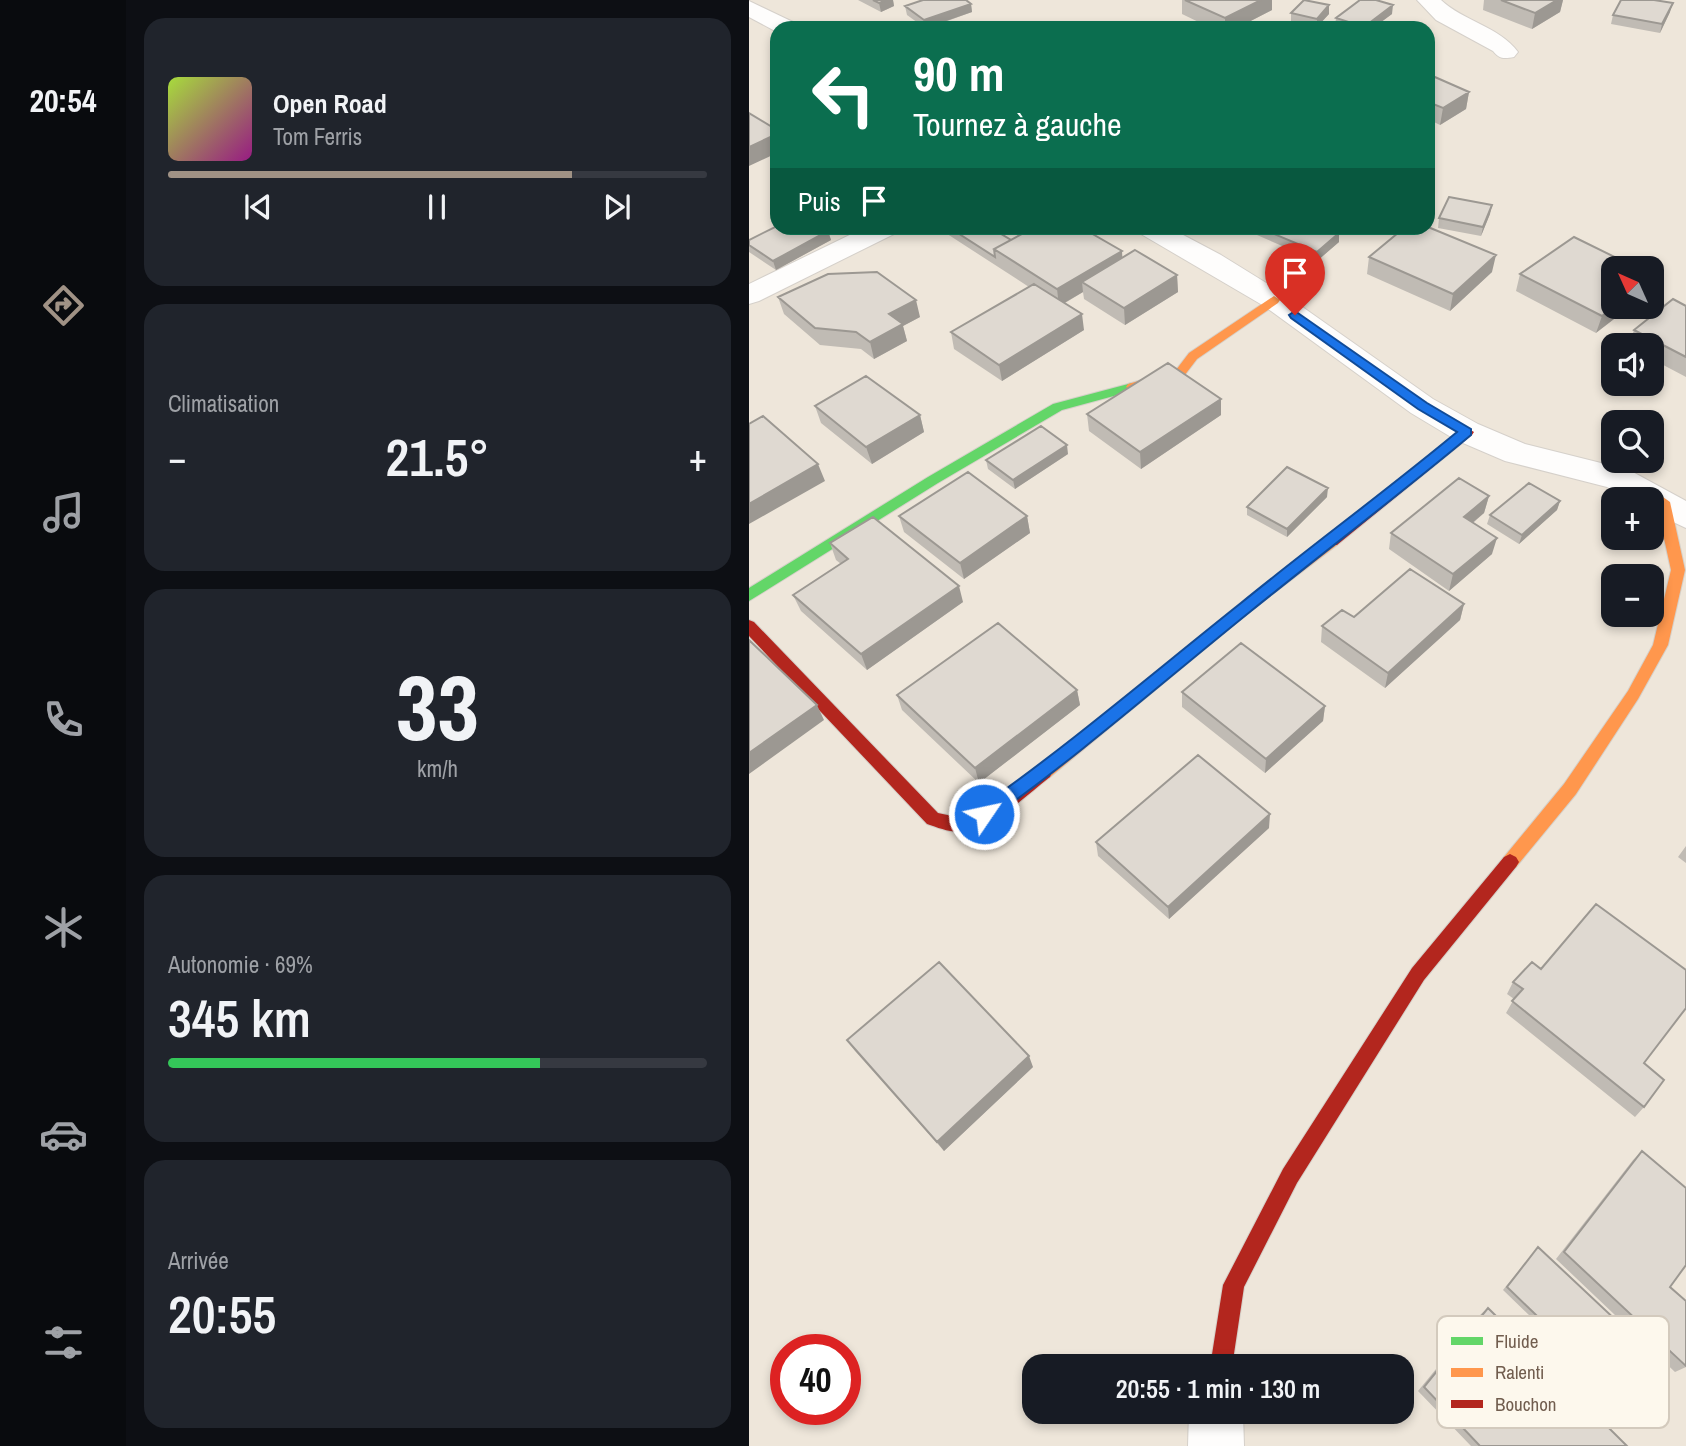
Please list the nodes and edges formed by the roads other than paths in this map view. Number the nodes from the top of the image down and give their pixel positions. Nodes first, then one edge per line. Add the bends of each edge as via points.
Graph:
1 (1428, 0) edge
2 (749, 8) edge
3 (774, 21) edge
4 (1506, 52) dead end
5 (870, 235) edge
6 (1164, 235) edge
7 (749, 295) edge
8 (1274, 300) junction
9 (1467, 432) junction
10 (1674, 509) edge
11 (749, 595) edge
12 (749, 626) edge
13 (1223, 1354) edge
14 (1216, 1424) edge
15 (1216, 1446) edge

1 - 4 street via 1444,15
2 - 3 street
5 - 7 street
6 - 8 street
8 - 9 street via 1422,406
8 - 11 street via 1193,356 1180,373 1058,407
9 - 10 street via 1516,453 1617,478
9 - 12 street via 1062,758 968,824 933,819
10 - 13 street via 1678,570 1660,645 1633,695 1570,789 1418,974 1297,1164 1234,1285
14 - 15 street

